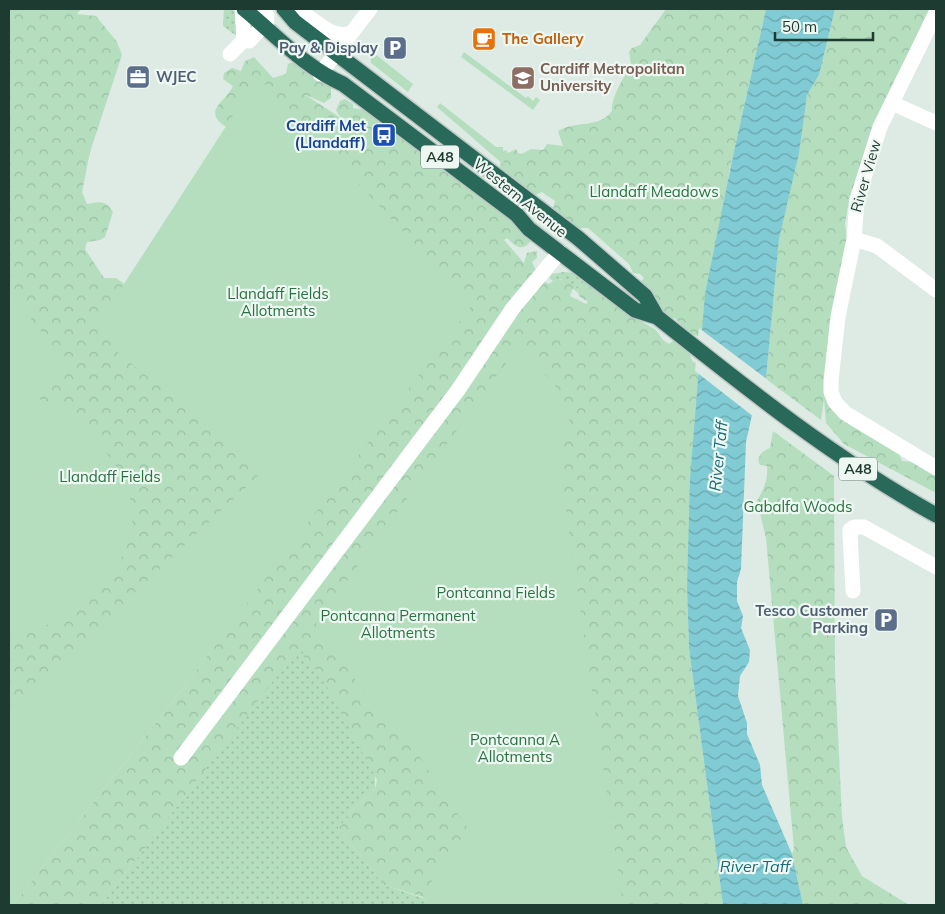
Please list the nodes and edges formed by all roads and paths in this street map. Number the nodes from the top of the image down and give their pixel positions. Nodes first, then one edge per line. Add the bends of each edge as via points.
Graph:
1 (243, 9) edge
2 (258, 9) edge
3 (284, 9) edge
4 (370, 9) edge
5 (936, 13) edge
6 (265, 26) junction
7 (351, 33) junction
8 (244, 40) junction
9 (336, 53) junction
10 (230, 54) dead end
11 (320, 74) junction
12 (892, 103) junction
13 (936, 123) edge
14 (854, 239) junction
15 (560, 252) junction
16 (936, 290) edge
17 (657, 318) junction
18 (936, 468) edge
19 (936, 515) edge
20 (936, 567) edge
21 (852, 591) dead end
22 (181, 758) dead end

1 - 6 highway, Western Avenue / A48
1 - 8 street
2 - 6 street via 267,16
3 - 7 street via 301,13 331,32
3 - 9 highway, Western Avenue / A48 via 295,22
4 - 7 street
5 - 12 street, River View
6 - 8 street via 249,41
6 - 11 highway, Western Avenue / A48
7 - 9 street
8 - 10 street
9 - 11 street
9 - 17 highway, Western Avenue / A48 via 578,238 645,296
11 - 15 highway, Western Avenue / A48 via 343,84 517,215
12 - 13 street
12 - 14 street, River View via 880,127 863,178 854,216
14 - 16 street via 877,246
14 - 18 street, River View via 838,317 831,392 845,412
15 - 17 highway, Western Avenue / A48 via 635,310
15 - 22 street via 519,301 458,390
17 - 19 highway, Western Avenue / A48 via 862,472
20 - 21 street via 864,528 854,527 850,534

